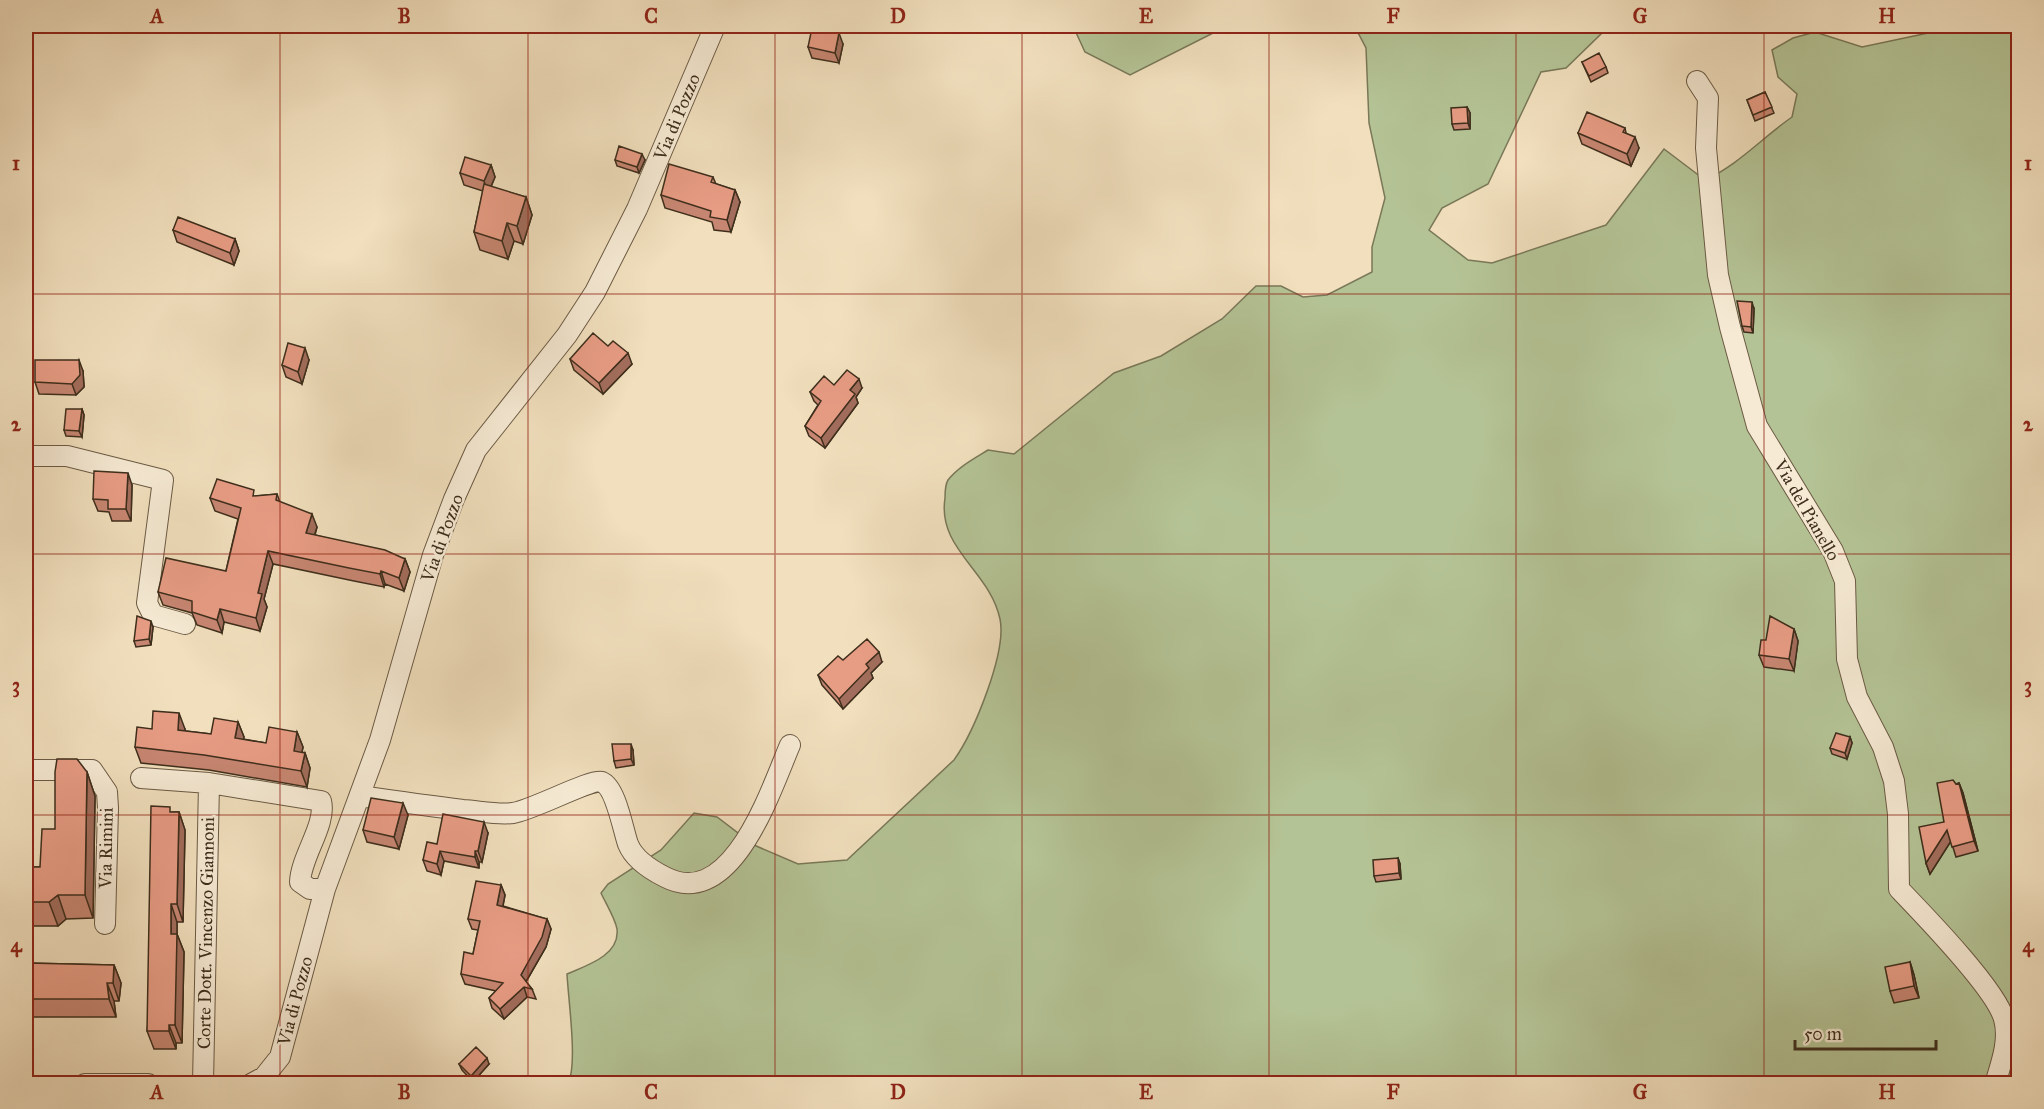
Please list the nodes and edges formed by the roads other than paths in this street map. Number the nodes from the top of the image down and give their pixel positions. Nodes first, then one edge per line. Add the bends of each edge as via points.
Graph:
1 (715, 26) edge
2 (1697, 81) dead end
3 (26, 456) edge
4 (185, 624) dead end
5 (790, 745) dead end
6 (26, 770) edge
7 (141, 778) dead end
8 (209, 783) junction
9 (360, 796) junction
10 (326, 889) junction
11 (105, 924) dead end
12 (85, 1083) edge
13 (148, 1083) edge
14 (203, 1083) edge
15 (251, 1083) edge
16 (1995, 1083) edge

1 - 9 street, Via di Pozzo via 637,209 595,292 567,335 476,450 433,555
2 - 16 street, Via del Pianello via 1708,98 1706,148 1718,275 1757,426 1833,551 1845,581 1847,659 1857,697 1894,781 1899,889 1988,991 2004,1019 2003,1060
3 - 4 street via 67,456 163,480 147,603 153,615
5 - 9 street via 737,856 703,881 686,884 656,872 636,856 629,846 611,790 603,782 590,782 544,805 512,813
6 - 11 street, Via Rimini via 92,770 106,792
7 - 8 street
8 - 10 street via 321,801 324,810 306,854 300,882 310,889
8 - 14 street, Corte Dott. Vincenzo Giannoni
9 - 10 street, Via di Pozzo
10 - 15 street, Via di Pozzo via 280,1057 264,1077
12 - 13 street

